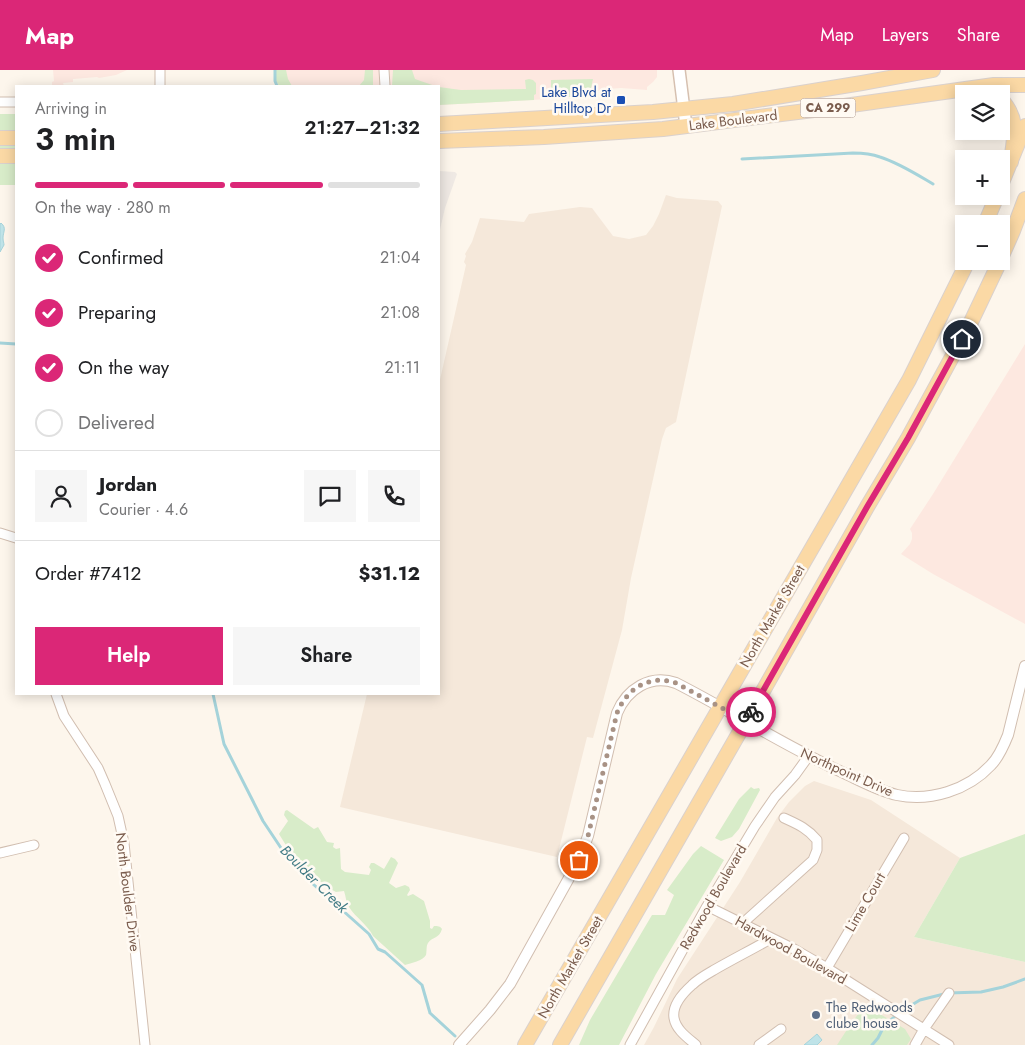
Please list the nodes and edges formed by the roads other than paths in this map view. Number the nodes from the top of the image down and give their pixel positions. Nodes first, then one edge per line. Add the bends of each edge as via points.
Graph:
1 (160, 70) edge
2 (384, 70) edge
3 (679, 70) edge
4 (933, 70) edge
5 (159, 85) edge
6 (384, 85) edge
7 (1010, 85) edge
8 (1025, 85) edge
9 (955, 91) edge
10 (0, 102) edge
11 (15, 102) edge
12 (684, 109) junction
13 (1010, 111) edge
14 (440, 124) edge
15 (686, 126) junction
16 (1025, 126) edge
17 (0, 138) edge
18 (15, 138) edge
19 (440, 141) edge
20 (0, 156) edge
21 (15, 156) edge
22 (1011, 162) joint
23 (1025, 199) edge
24 (1025, 209) edge
25 (1013, 231) junction
26 (1010, 238) edge
27 (964, 270) edge
28 (996, 270) edge
29 (0, 533) edge
30 (15, 538) edge
31 (1025, 666) edge
32 (56, 695) edge
33 (719, 707) junction
34 (746, 721) junction
35 (808, 757) junction
36 (784, 818) dead end
37 (904, 838) dead end
38 (34, 845) dead end
39 (0, 853) edge
40 (707, 906) junction
41 (743, 923) junction
42 (772, 938) junction
43 (827, 968) junction
44 (949, 994) dead end
45 (924, 1029) junction
46 (781, 1030) dead end
47 (145, 1045) edge
48 (459, 1045) edge
49 (525, 1045) edge
50 (560, 1045) edge
51 (630, 1045) edge
52 (696, 1045) edge
53 (759, 1045) edge
54 (915, 1045) edge
55 (949, 1045) edge

1 - 5 street
2 - 6 street
3 - 12 main road
4 - 12 main road, Lake Boulevard / CA 299 via 761,100
7 - 8 main road, Lake Boulevard / CA 299
9 - 15 main road, Lake Boulevard / CA 299
10 - 11 street
12 - 14 main road, Lake Boulevard / CA 299
12 - 15 main road
13 - 22 main road via 1014,122
15 - 19 main road, Lake Boulevard / CA 299
16 - 22 main road
17 - 18 main road
20 - 21 main road
23 - 25 main road, North Market Street
24 - 25 main road
25 - 26 main road, North Market Street
27 - 33 main road, North Market Street via 909,380
28 - 34 main road, North Market Street via 944,374
29 - 30 street
31 - 35 street, Northpoint Drive via 1005,743 982,774 959,788 940,795 897,795
32 - 47 street, North Boulder Drive via 64,716 98,768 118,816 124,843
33 - 34 street, Northpoint Drive
33 - 48 street, Northpoint Drive via 667,680 645,683 625,698 617,713 588,836 579,860 510,984
33 - 49 main road, North Market Street
34 - 35 street, Northpoint Drive
34 - 50 main road, North Market Street
35 - 40 street, Redwood Boulevard via 755,826
36 - 41 street via 808,830 817,840 817,850 813,860
37 - 43 street, Lime Court
38 - 39 street
40 - 41 street, Hardwood Boulevard
40 - 51 street, Redwood Boulevard
41 - 42 street, Hardwood Boulevard
42 - 43 street, Hardwood Boulevard
42 - 52 street via 702,977 680,999 674,1019
43 - 45 street, Hardwood Boulevard
44 - 45 street
45 - 54 street
45 - 55 street, Hardwood Boulevard
46 - 53 street

